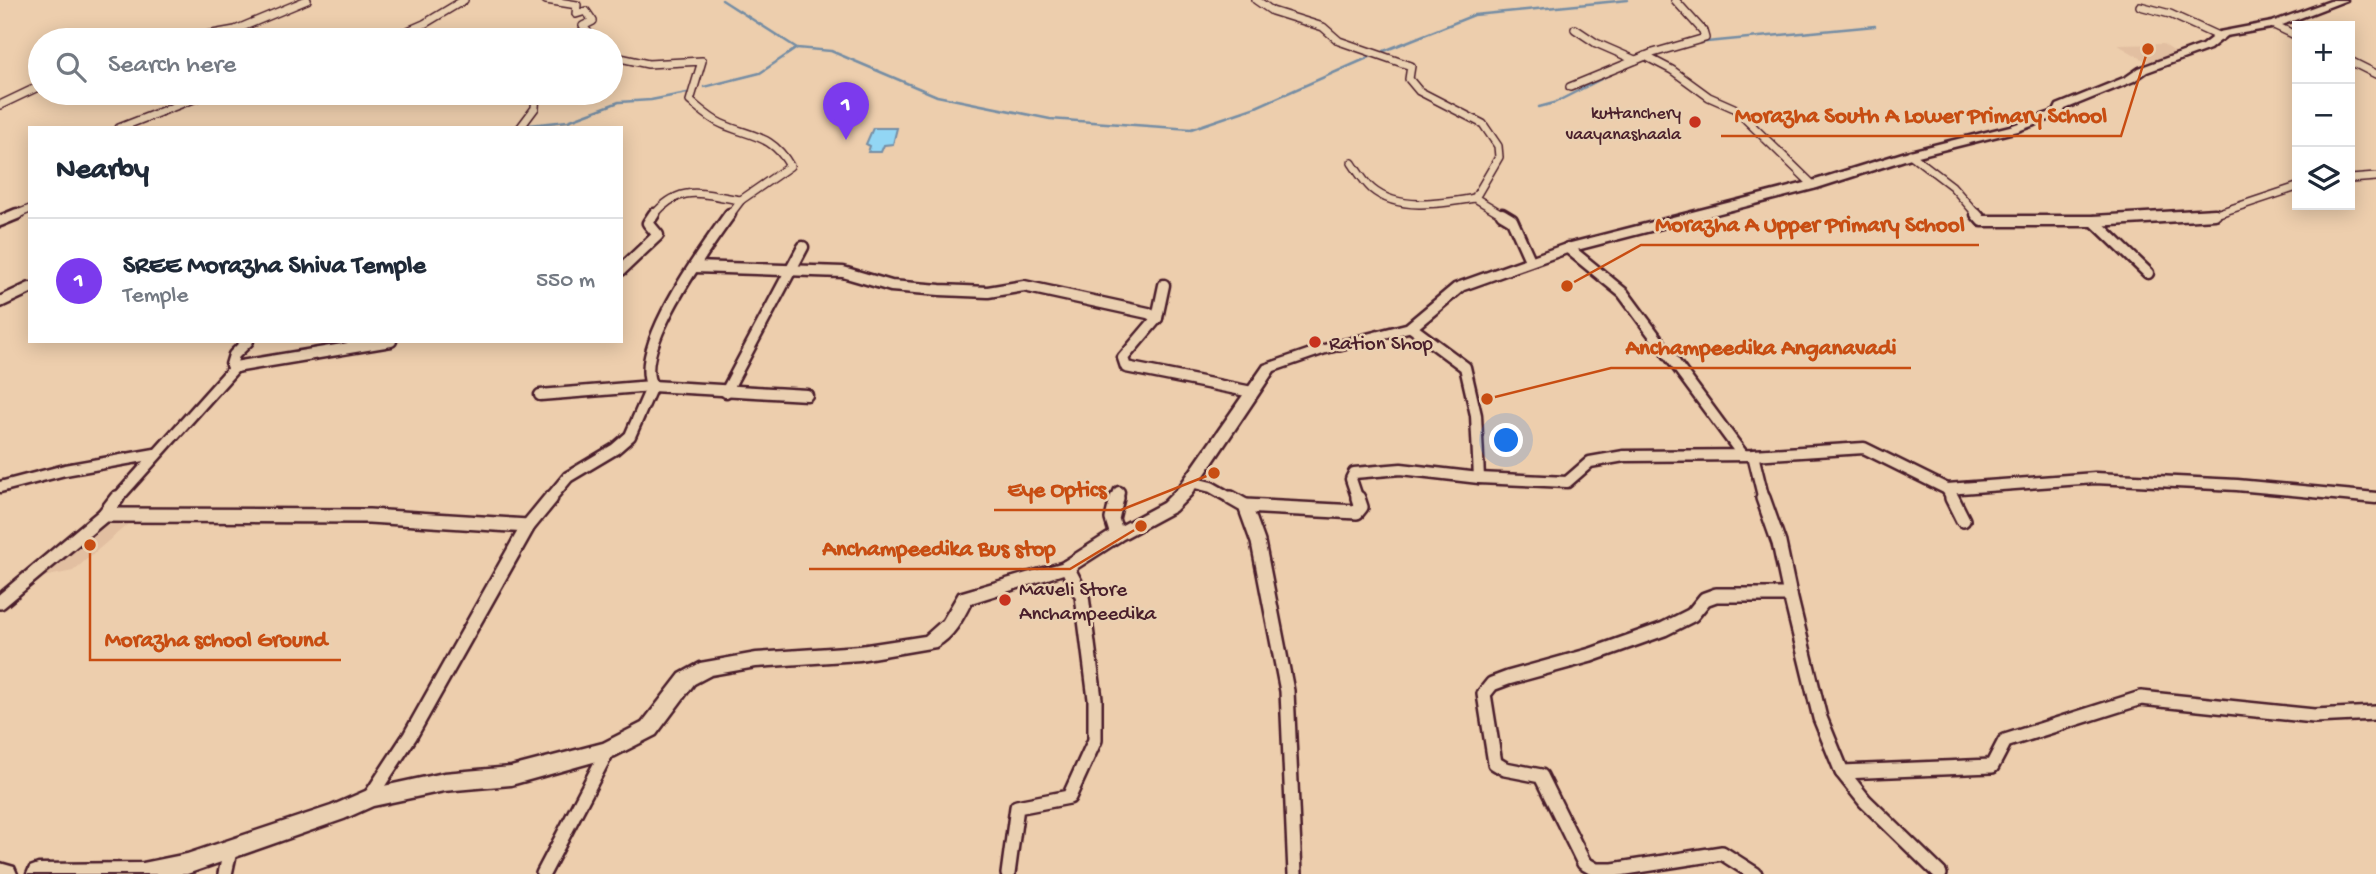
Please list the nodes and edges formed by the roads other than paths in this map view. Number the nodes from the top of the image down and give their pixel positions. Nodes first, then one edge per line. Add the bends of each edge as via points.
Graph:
1 (307, 0) edge
2 (464, 0) edge
3 (546, 0) edge
4 (1256, 0) edge
5 (1675, 0) edge
6 (2338, 0) edge
7 (2140, 6) dead end
8 (2274, 25) junction
9 (240, 28) edge
10 (415, 28) edge
11 (585, 28) edge
12 (1575, 29) dead end
13 (2292, 34) edge
14 (2220, 37) junction
15 (1649, 58) junction
16 (623, 59) edge
17 (1635, 60) junction
18 (2355, 64) edge
19 (2376, 74) edge
20 (1570, 87) dead end
21 (28, 92) edge
22 (178, 105) edge
23 (535, 105) edge
24 (0, 106) edge
25 (124, 126) edge
26 (522, 126) edge
27 (1910, 154) junction
28 (1352, 163) dead end
29 (2376, 177) edge
30 (2355, 179) edge
31 (1813, 185) junction
32 (2292, 189) edge
33 (1475, 198) junction
34 (741, 200) junction
35 (28, 210) edge
36 (0, 221) edge
37 (2094, 221) junction
38 (803, 247) dead end
39 (1568, 248) junction
40 (1530, 260) junction
41 (694, 267) junction
42 (623, 268) edge
43 (793, 269) junction
44 (2148, 273) dead end
45 (1164, 285) dead end
46 (28, 289) edge
47 (0, 302) edge
48 (1157, 317) junction
49 (1410, 327) junction
50 (246, 343) edge
51 (379, 343) edge
52 (237, 367) junction
53 (652, 386) junction
54 (726, 392) junction
55 (1252, 392) junction
56 (540, 395) dead end
57 (807, 396) dead end
58 (155, 454) junction
59 (1747, 455) junction
60 (1479, 478) junction
61 (1191, 482) junction
62 (0, 487) edge
63 (1947, 489) junction
64 (1119, 492) dead end
65 (2376, 498) edge
66 (1245, 506) junction
67 (104, 515) junction
68 (1963, 520) dead end
69 (528, 526) junction
70 (1117, 535) junction
71 (1068, 567) junction
72 (1790, 595) junction
73 (0, 602) edge
74 (2376, 713) edge
75 (608, 750) junction
76 (1842, 772) junction
77 (370, 797) junction
78 (230, 851) junction
79 (1614, 872) edge
80 (0, 873) edge
81 (6, 874) edge
82 (38, 874) edge
83 (95, 874) edge
84 (225, 874) edge
85 (543, 874) edge
86 (1008, 874) edge
87 (1295, 874) edge
88 (1755, 874) edge
89 (1940, 874) edge

1 - 9 street
2 - 10 street
3 - 11 street via 577,5 576,14 586,11 593,21
4 - 33 street via 1272,11 1323,27 1339,41 1411,66 1409,79 1419,91 1483,124 1498,146 1499,157
5 - 15 street via 1705,38
6 - 8 main road
7 - 14 street
8 - 13 street
8 - 14 main road
12 - 17 street
14 - 27 main road via 2206,47 2061,107 2058,113 1981,139
15 - 17 street
15 - 31 street via 1734,108
16 - 34 street via 648,64 702,61 690,101 721,123 783,151 790,166
17 - 20 street
18 - 19 street
21 - 24 street
22 - 25 street
23 - 26 street
27 - 31 main road
27 - 37 street via 1952,186 1982,221
28 - 33 street via 1374,191 1387,197 1432,204
29 - 30 street
31 - 39 main road
32 - 37 street via 2213,215
33 - 40 street via 1512,220
34 - 41 street
34 - 42 street via 684,192 676,195 656,210 648,223 658,235
35 - 36 street
37 - 44 street
38 - 43 street
39 - 40 main road
39 - 59 street via 1623,293
40 - 49 main road via 1459,287
41 - 43 street
41 - 53 street via 650,351 647,377
43 - 48 street via 843,272 916,288 988,292 1024,286
43 - 54 street
45 - 48 street
46 - 47 street
48 - 55 street via 1123,358 1126,367
49 - 55 main road via 1321,349 1269,368
49 - 60 street via 1465,366 1476,415
50 - 52 street via 234,355 232,365
51 - 52 street
52 - 58 street
53 - 54 street
53 - 56 street
53 - 69 street via 630,436 568,477
54 - 57 street
55 - 61 main road
58 - 62 street
58 - 67 street
59 - 60 street via 1624,456 1590,462 1567,482
59 - 63 street via 1864,448
59 - 72 street via 1779,543
60 - 66 street via 1362,471 1351,479 1361,507 1357,512
61 - 66 street via 1211,487
61 - 70 main road via 1168,507
63 - 65 street via 2095,478
63 - 68 street
64 - 70 street via 1112,519
66 - 87 street via 1258,542 1287,691
67 - 69 street via 369,516
67 - 73 street
69 - 77 street via 410,736
70 - 71 main road
71 - 75 main road via 973,593 965,598 950,625 929,642 707,668 687,679 649,729
71 - 86 street via 1082,596 1096,740 1069,797 1017,807
72 - 76 street via 1819,718
72 - 79 street via 1717,595 1664,629 1508,678 1492,684 1484,694 1494,764 1503,770 1541,776 1584,863
74 - 76 street via 2314,716 2141,698 2006,741 1992,766
75 - 77 main road via 511,776 444,782
75 - 85 street
76 - 89 street
77 - 78 main road
78 - 83 main road via 143,873
78 - 84 street
79 - 88 street via 1721,853
80 - 81 main road
82 - 83 main road

